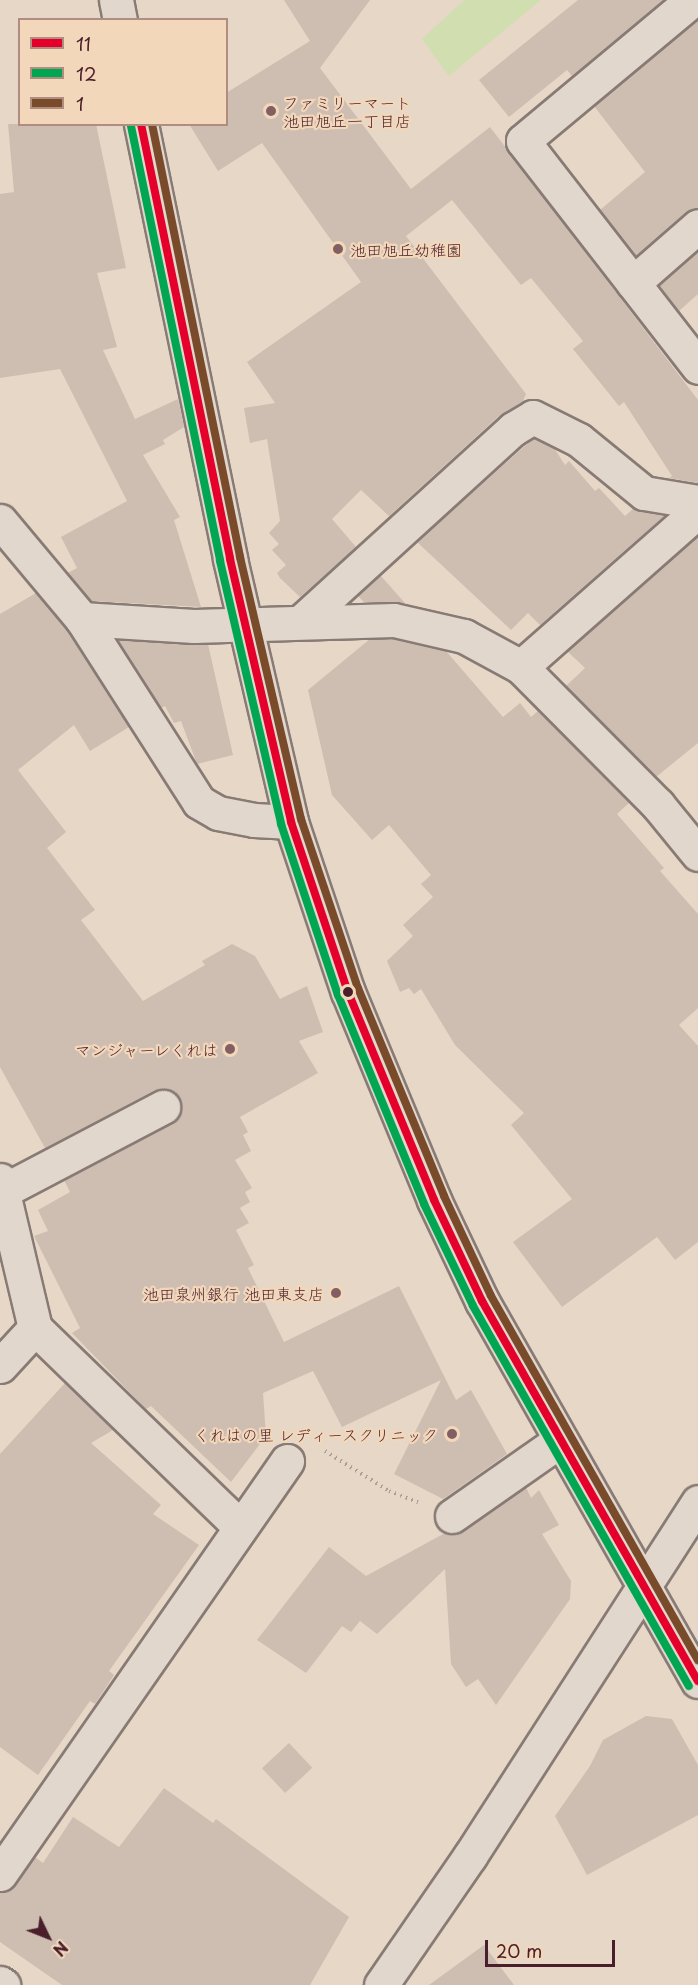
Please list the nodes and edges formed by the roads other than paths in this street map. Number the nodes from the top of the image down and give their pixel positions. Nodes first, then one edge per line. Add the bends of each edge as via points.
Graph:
1 (116, 0) edge
2 (692, 0) edge
3 (120, 18) edge
4 (141, 126) edge
5 (698, 226) edge
6 (633, 284) junction
7 (698, 367) edge
8 (698, 502) edge
9 (698, 511) edge
10 (0, 521) edge
11 (82, 619) junction
12 (303, 620) junction
13 (244, 624) junction
14 (521, 667) junction
15 (291, 822) junction
16 (698, 854) edge
17 (163, 1107) dead end
18 (2, 1186) edge
19 (35, 1328) junction
20 (0, 1365) edge
21 (559, 1441) junction
22 (287, 1461) road end
23 (698, 1502) edge
24 (452, 1516) road end
25 (240, 1527) junction
26 (642, 1584) junction
27 (698, 1681) edge
28 (0, 1874) edge
29 (381, 1985) edge

1 - 3 street
2 - 6 street via 523,141
4 - 13 street
5 - 6 street
6 - 7 street
8 - 12 street via 645,493 579,440 533,417 513,429
9 - 14 street
10 - 11 street
11 - 13 street via 194,626
11 - 15 street via 199,802 218,813
12 - 13 street
12 - 14 street via 394,620 464,636
13 - 15 street
14 - 16 street via 657,805
15 - 21 street via 348,992 434,1200 482,1301
17 - 18 street
18 - 19 street
19 - 20 street
19 - 25 street
21 - 24 street
21 - 26 street
22 - 25 street
23 - 26 street
25 - 28 street
26 - 27 street
26 - 29 street via 537,1754

